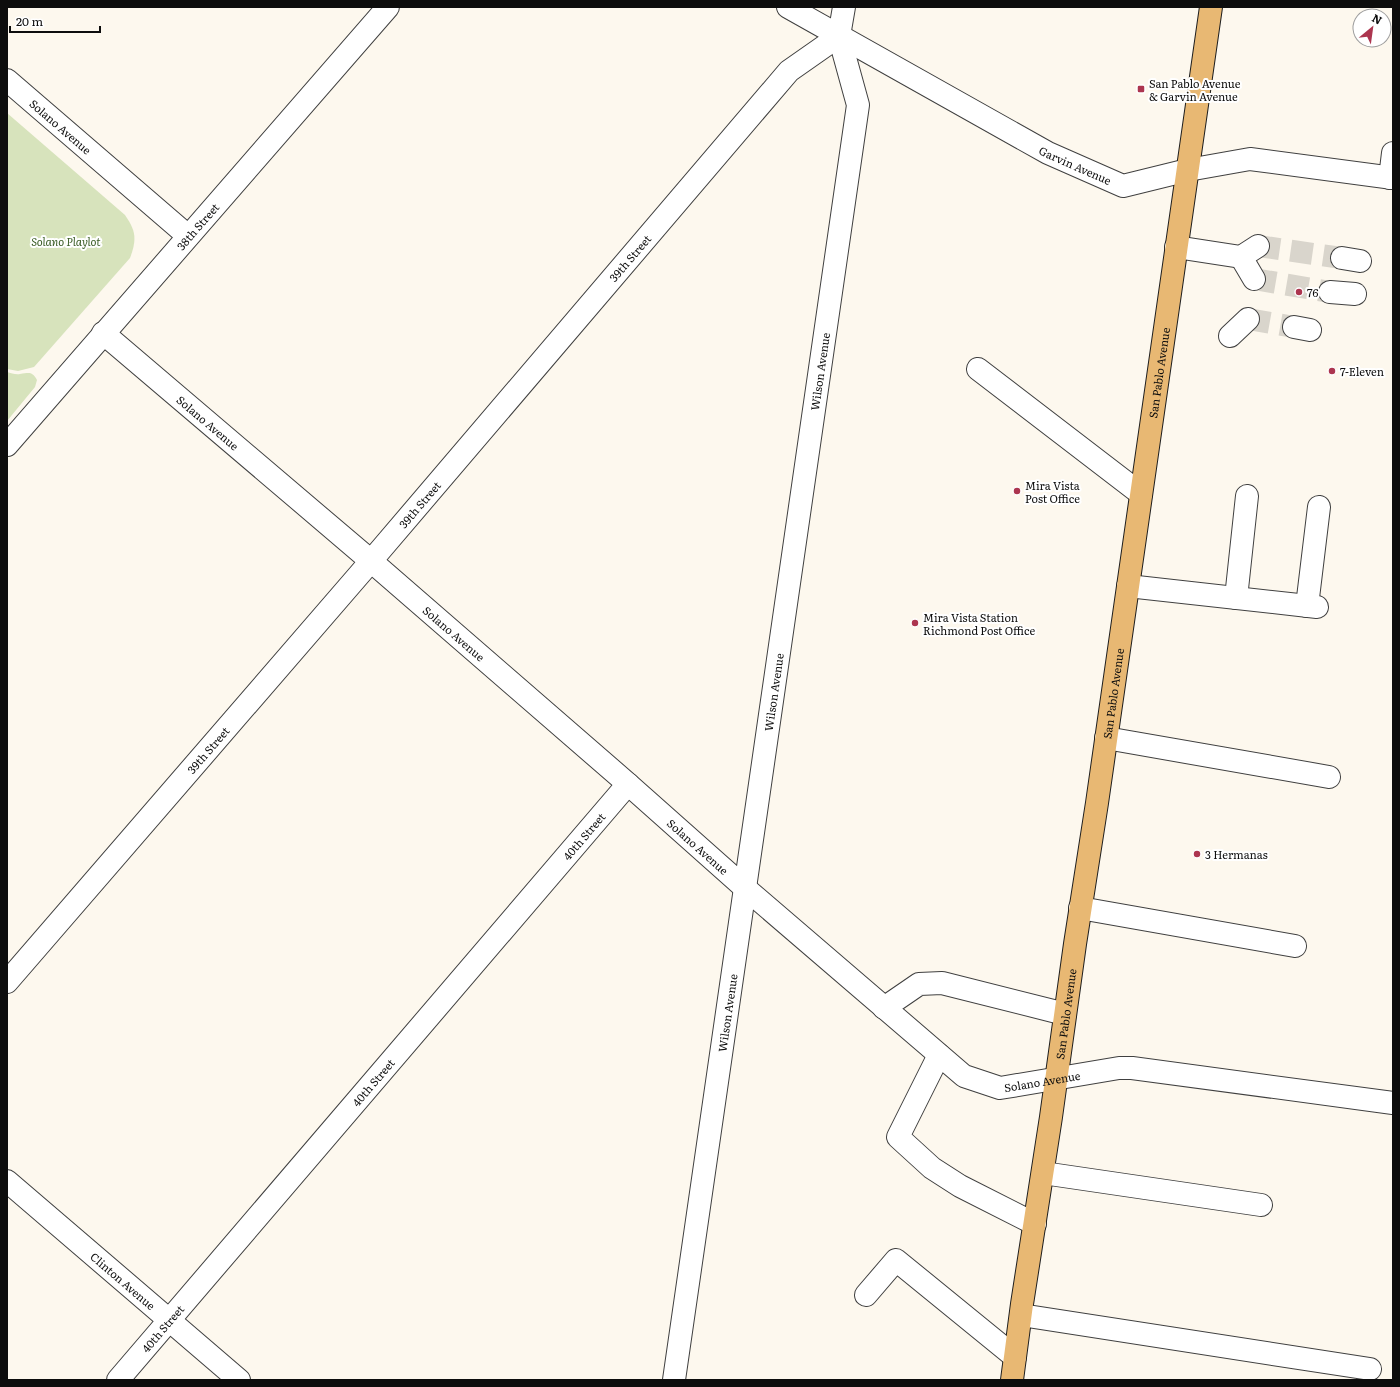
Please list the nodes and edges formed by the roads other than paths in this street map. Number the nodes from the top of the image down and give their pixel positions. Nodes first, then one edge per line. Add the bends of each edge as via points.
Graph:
1 (388, 7) edge
2 (788, 7) edge
3 (844, 7) edge
4 (1211, 7) edge
5 (840, 36) junction
6 (7, 80) edge
7 (1393, 153) edge
8 (1188, 170) junction
9 (1391, 178) edge
10 (188, 236) junction
11 (1176, 247) junction
12 (1254, 279) dead end
13 (1330, 292) tunnel mouth
14 (1355, 294) dead end
15 (1248, 319) dead end
16 (103, 333) junction
17 (1230, 336) dead end
18 (978, 369) dead end
19 (7, 445) edge
20 (1141, 494) junction
21 (1247, 496) dead end
22 (1319, 507) dead end
23 (371, 561) junction
24 (1128, 586) junction
25 (1236, 598) junction
26 (1106, 738) junction
27 (1329, 776) dead end
28 (628, 784) junction
29 (745, 888) junction
30 (1080, 908) junction
31 (1295, 946) dead end
32 (7, 982) edge
33 (884, 1008) junction
34 (1065, 1014) junction
35 (939, 1055) junction
36 (1056, 1078) junction
37 (1393, 1103) edge
38 (1043, 1173) junction
39 (7, 1181) edge
40 (1261, 1205) dead end
41 (1035, 1224) junction
42 (866, 1295) dead end
43 (1021, 1316) junction
44 (169, 1320) junction
45 (1015, 1357) junction
46 (1370, 1369) dead end
47 (118, 1380) edge
48 (239, 1380) edge
49 (674, 1380) edge
50 (1012, 1380) edge

1 - 10 street, 38th Street
2 - 5 street, Garvin Avenue
3 - 5 street, Wilson Avenue
4 - 8 main road, San Pablo Avenue
5 - 8 street, Garvin Avenue via 1048,153 1123,186
5 - 23 street, 39th Street via 789,71
5 - 29 street, Wilson Avenue via 858,105
6 - 10 street, Solano Avenue
7 - 9 street
8 - 9 street, Garvin Avenue via 1250,159
8 - 11 main road, San Pablo Avenue
10 - 16 street, 38th Street
11 - 12 street via 1249,252
11 - 20 main road, San Pablo Avenue
13 - 14 street
15 - 17 street
16 - 19 street, 38th Street
16 - 23 street, Solano Avenue
18 - 20 street
20 - 24 main road, San Pablo Avenue
21 - 25 street
22 - 25 street via 1312,607
23 - 28 street, Solano Avenue
23 - 32 street, 39th Street
24 - 25 street
24 - 26 main road, San Pablo Avenue
26 - 27 street
26 - 30 main road, San Pablo Avenue
28 - 29 street, Solano Avenue
28 - 44 street, 40th Street
29 - 33 street, Solano Avenue
29 - 49 street, Wilson Avenue
30 - 31 street
30 - 34 main road, San Pablo Avenue
33 - 34 street via 919,984 942,983
33 - 35 street, Solano Avenue
34 - 36 main road, San Pablo Avenue
35 - 36 street, Solano Avenue via 964,1076 1000,1088
35 - 41 street via 898,1137 932,1168 960,1186
36 - 37 street, Solano Avenue via 1132,1068
36 - 38 main road, San Pablo Avenue
38 - 40 street
38 - 41 main road, San Pablo Avenue
39 - 44 street, Clinton Avenue
41 - 43 main road, San Pablo Avenue
42 - 45 street via 896,1260
43 - 45 main road, San Pablo Avenue
43 - 46 street
44 - 47 street, 40th Street
44 - 48 street, Clinton Avenue
45 - 50 main road, San Pablo Avenue

